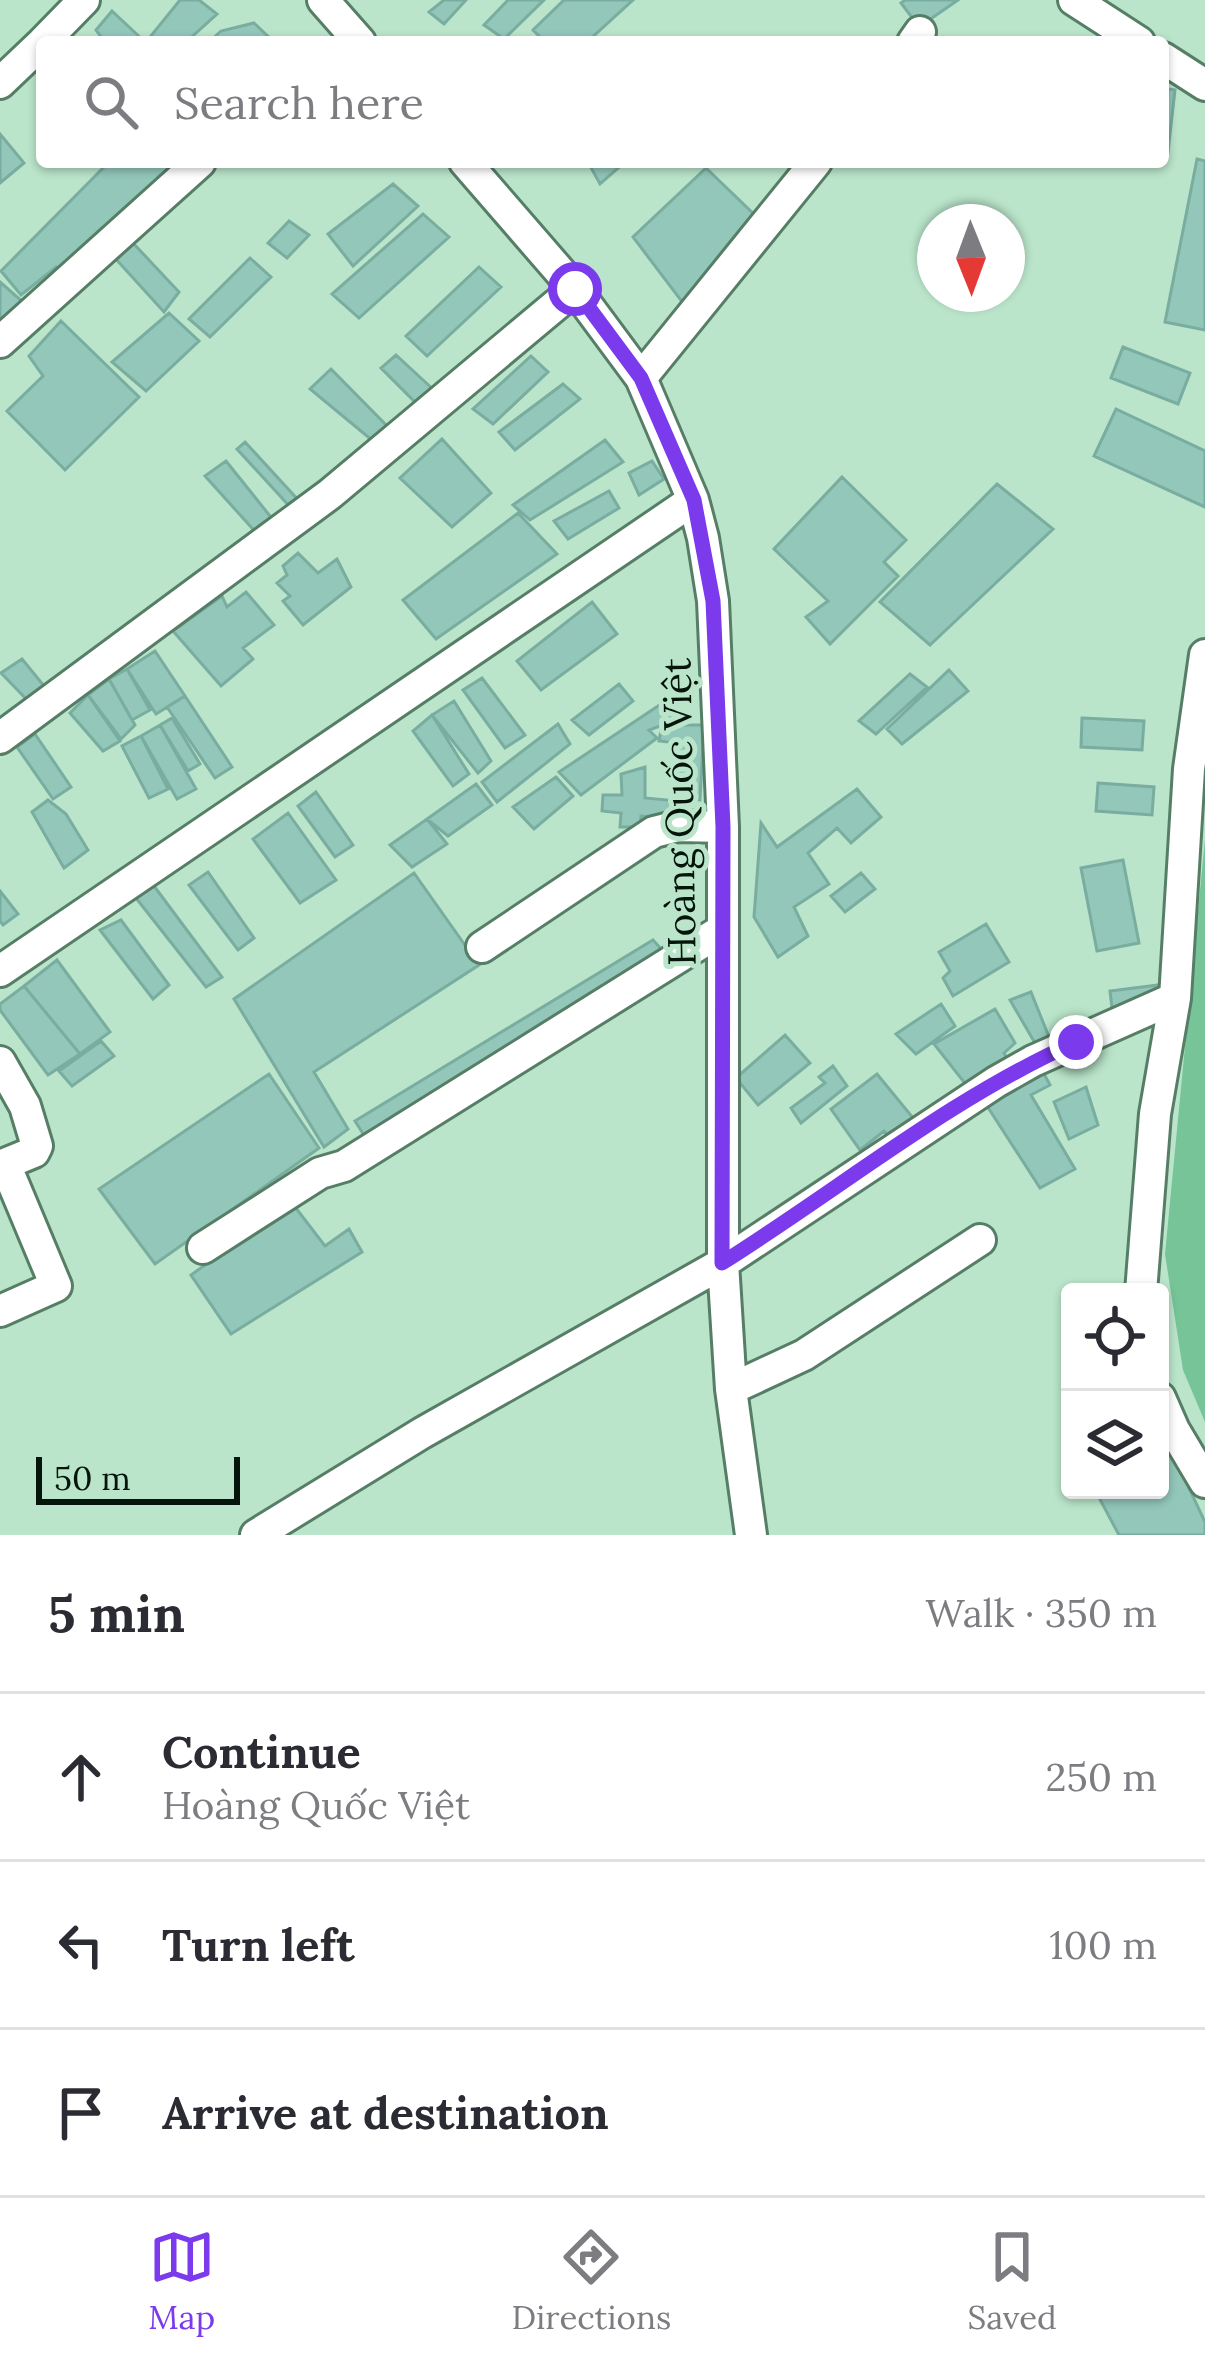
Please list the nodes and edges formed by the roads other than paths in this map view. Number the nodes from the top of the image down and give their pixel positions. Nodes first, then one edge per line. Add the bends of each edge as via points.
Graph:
1 (84, 0) edge
2 (323, 0) edge
3 (1074, 0) edge
4 (48, 36) edge
5 (345, 36) edge
6 (1130, 36) edge
7 (36, 48) edge
8 (1169, 62) edge
9 (0, 83) edge
10 (1205, 85) edge
11 (193, 168) edge
12 (470, 168) edge
13 (811, 168) edge
14 (575, 289) junction
15 (0, 342) edge
16 (641, 378) junction
17 (694, 500) junction
18 (1205, 656) edge
19 (0, 738) edge
20 (723, 827) junction
21 (722, 930) junction
22 (482, 947) dead end
23 (0, 971) edge
24 (1175, 998) junction
25 (0, 1062) edge
26 (2, 1165) edge
27 (980, 1240) dead end
28 (203, 1248) dead end
29 (722, 1263) junction
30 (1142, 1283) edge
31 (0, 1311) edge
32 (731, 1389) junction
33 (1169, 1419) edge
34 (1205, 1482) edge
35 (256, 1535) edge
36 (751, 1535) edge

1 - 4 street
2 - 5 street
3 - 6 street
7 - 9 street
8 - 10 street
11 - 15 street
12 - 14 street, Hoàng Quốc Việt
13 - 16 street
14 - 16 street, Hoàng Quốc Việt
14 - 19 street via 330,494
16 - 17 street, Hoàng Quốc Việt
17 - 20 street, Hoàng Quốc Việt via 713,601
17 - 23 street
18 - 24 street via 1189,769
20 - 21 street, Hoàng Quốc Việt
20 - 22 street via 654,832
21 - 28 street
21 - 29 street, Hoàng Quốc Việt
24 - 29 street via 996,1082
24 - 30 street via 1155,1114
25 - 26 street via 37,1146
26 - 31 street via 56,1286
27 - 32 street via 804,1354
29 - 32 street, Hoàng Quốc Việt
29 - 35 street
32 - 36 street, Hoàng Quốc Việt
33 - 34 street

